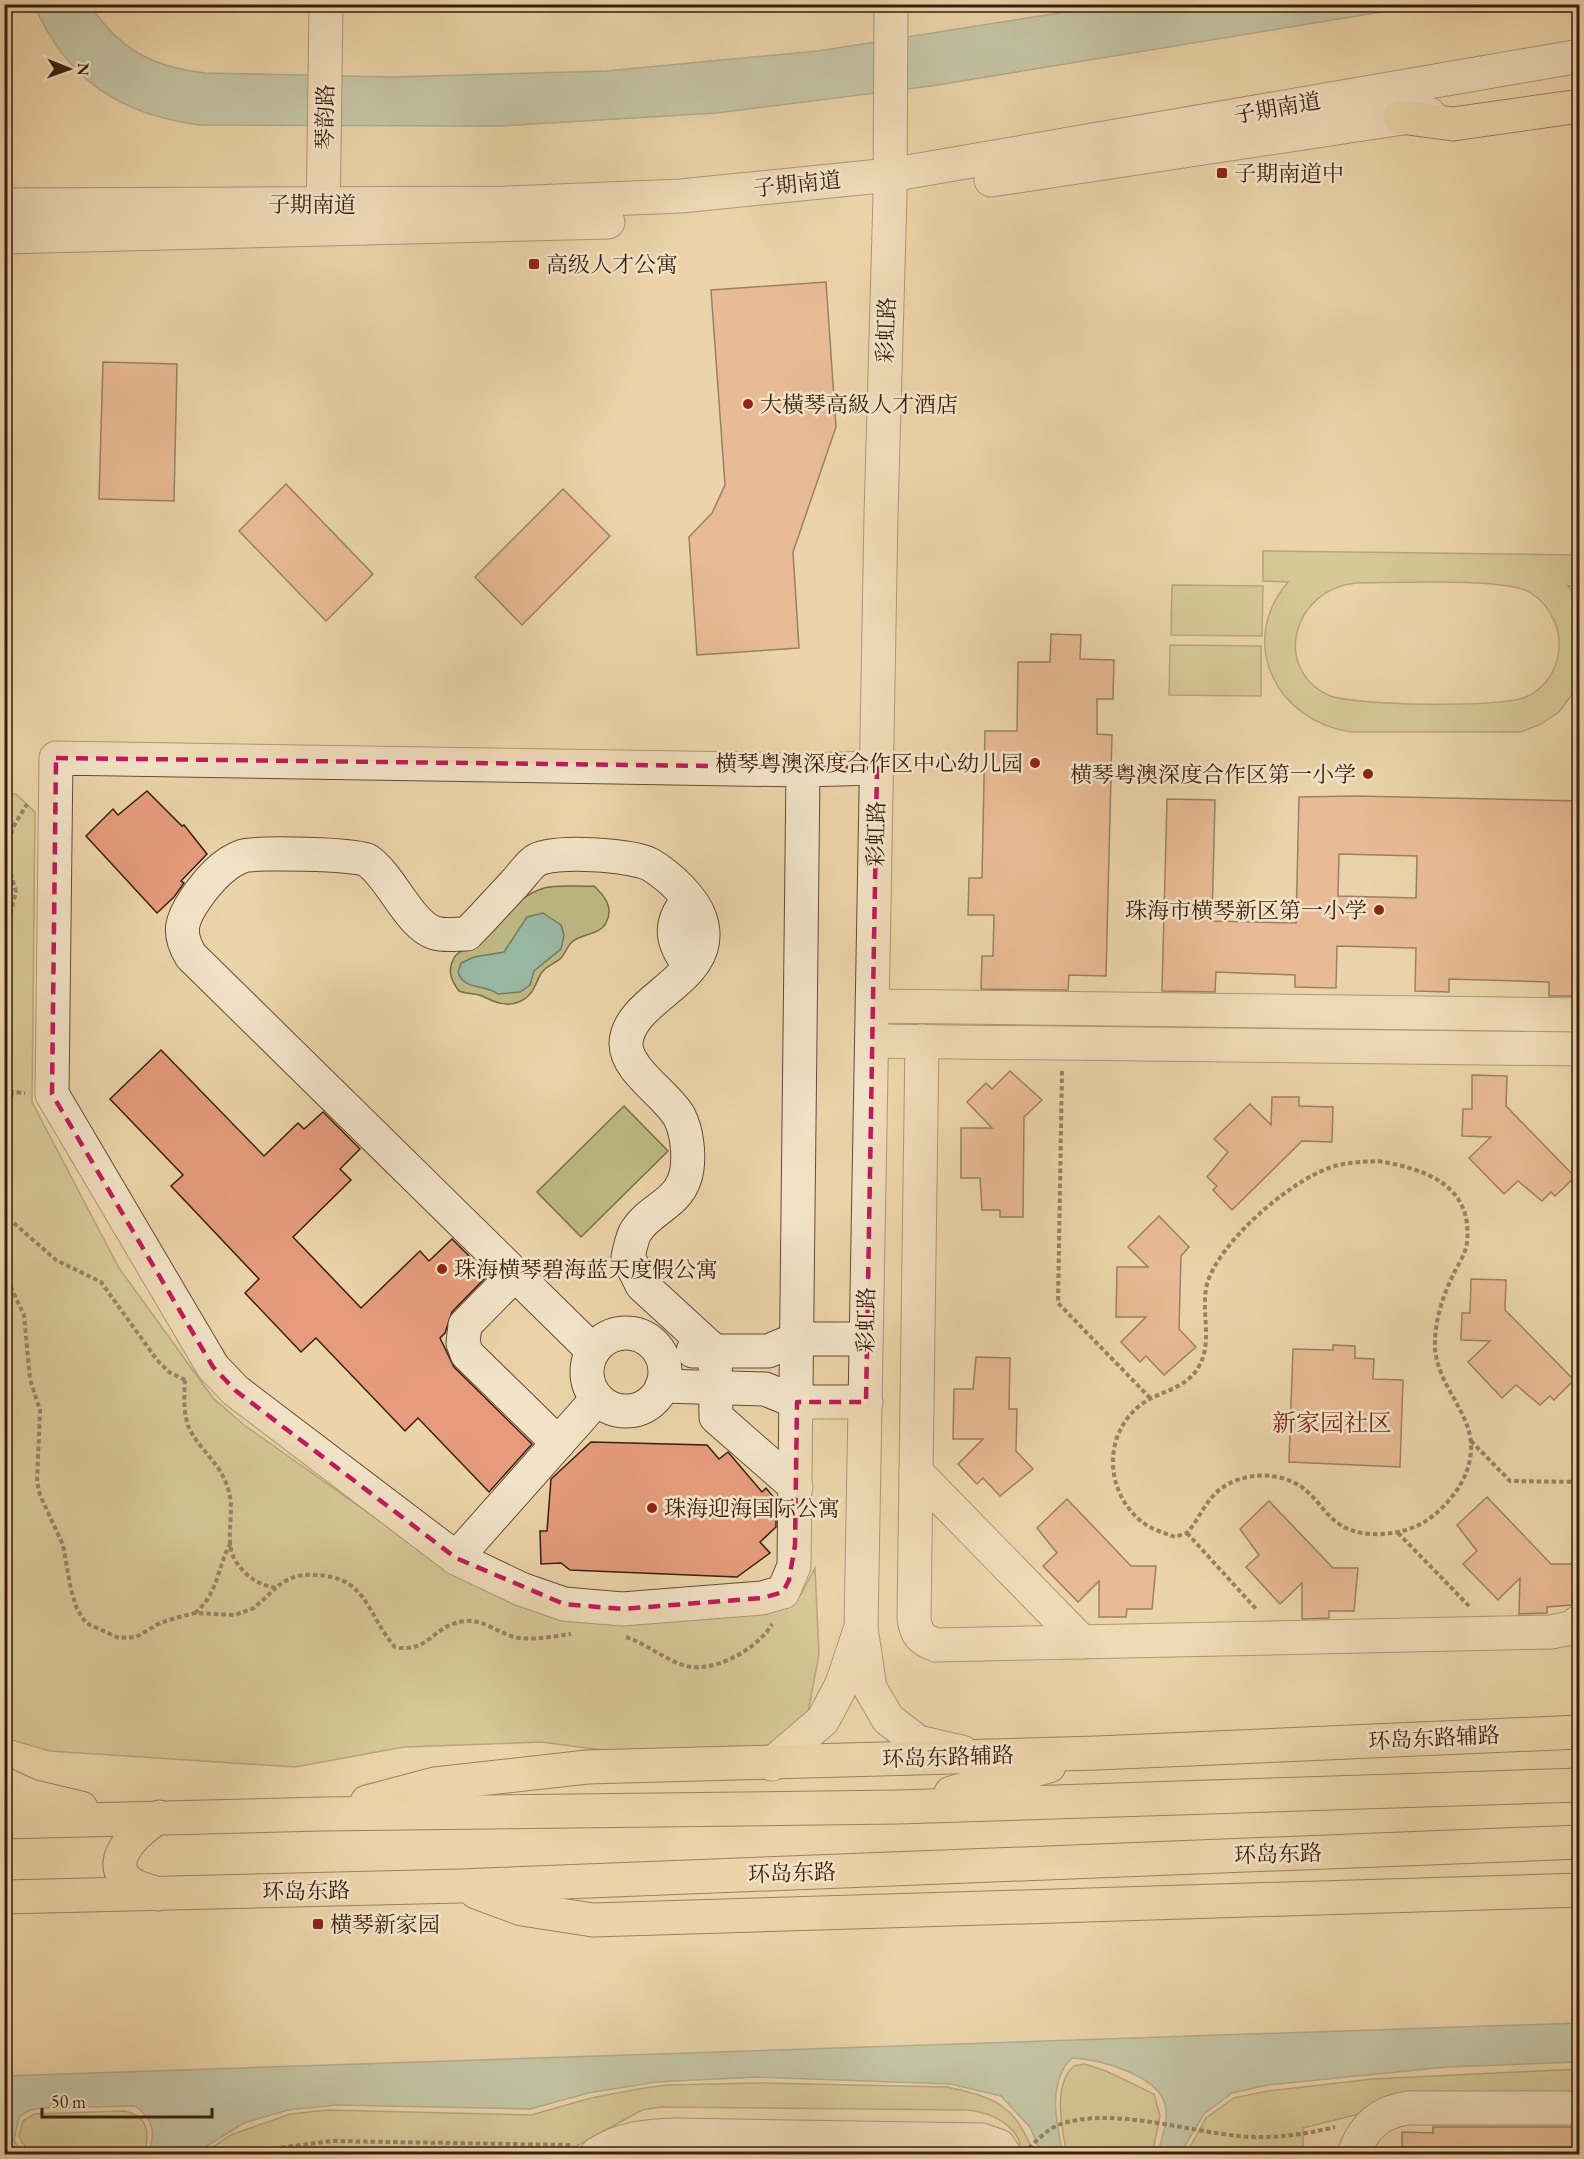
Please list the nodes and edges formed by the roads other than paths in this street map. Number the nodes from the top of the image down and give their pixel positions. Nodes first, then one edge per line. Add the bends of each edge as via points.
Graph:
1 (326, 4) edge
2 (890, 15) edge
3 (1580, 57) edge
4 (1580, 94) edge
5 (1580, 106) edge
6 (1400, 117) junction
7 (890, 185) junction
8 (4, 205) edge
9 (323, 217) junction
10 (4, 237) edge
11 (877, 768) junction
12 (803, 770) junction
13 (874, 1006) junction
14 (1580, 1015) edge
15 (873, 1041) junction
16 (922, 1041) junction
17 (1580, 1049) edge
18 (515, 1274) junction
19 (797, 1339) junction
20 (865, 1339) junction
21 (593, 1350) junction
22 (658, 1350) junction
23 (715, 1352) junction
24 (662, 1386) junction
25 (715, 1388) junction
26 (597, 1399) junction
27 (796, 1402) junction
28 (866, 1402) junction
29 (558, 1443) junction
30 (916, 1472) junction
31 (796, 1487) junction
32 (456, 1558) junction
33 (1580, 1621) edge
34 (861, 1628) junction
35 (1082, 1642) junction
36 (1580, 1732) edge
37 (1097, 1753) junction
38 (975, 1756) junction
39 (772, 1764) junction
40 (4, 1784) edge
41 (1580, 1785) edge
42 (898, 1807) junction
43 (322, 1814) junction
44 (144, 1818) junction
45 (4, 1822) edge
46 (1580, 1842) edge
47 (460, 1886) junction
48 (1580, 1890) edge
49 (158, 1894) junction
50 (4, 1897) edge
51 (1580, 2108) edge
52 (604, 2150) edge
53 (1004, 2154) edge
54 (1354, 2154) edge

1 - 9 street, 琴韵路
2 - 7 street, 彩虹路
3 - 7 street, 子期南道
4 - 6 street, 子期南道
5 - 6 main road via 1453,124
6 - 7 street, 子期南道
7 - 9 street, 子期南道 via 507,203
7 - 11 street, 彩虹路
8 - 9 street, 子期南道
9 - 10 street, 子期南道
11 - 12 street
11 - 13 street, 彩虹路
12 - 19 street
12 - 32 street via 56,758 52,1094 199,1373 236,1391
13 - 14 street
13 - 15 street, 彩虹路
15 - 16 street
15 - 20 street, 彩虹路
16 - 17 street
16 - 30 street
18 - 21 street
18 - 23 street via 191,956 182,940 186,913 211,877 243,856 364,858 381,871 416,918 432,932 447,935 467,934 536,860 564,854 630,858 650,864 688,900 700,919 702,947 690,967 631,1023 626,1045 632,1063 679,1116 687,1144 687,1171 677,1195 636,1230 628,1257 642,1285
18 - 29 street via 465,1325 463,1343 467,1354
19 - 20 street
19 - 23 street via 768,1352
19 - 27 street
20 - 28 street, 彩虹路
21 - 22 street via 607,1338 626,1332 638,1334
21 - 26 street via 587,1376
22 - 23 street
22 - 24 street via 664,1368
23 - 25 street
24 - 25 street
24 - 26 street via 656,1398 633,1411 608,1407
25 - 27 street via 765,1389
25 - 31 street via 716,1417
26 - 29 street
27 - 28 street
27 - 31 street
28 - 34 street, 彩虹路
29 - 32 street
30 - 35 street
30 - 35 street via 914,1618 915,1631 924,1641 936,1645
31 - 32 street via 794,1566 783,1592 775,1595 622,1609 564,1604 521,1589
33 - 35 street via 1571,1628 1551,1632
34 - 38 street via 870,1688 888,1719 918,1742
34 - 39 street via 842,1684 823,1720
36 - 37 main road, 环岛东路辅路
37 - 38 main road, 环岛东路辅路
37 - 42 main road
38 - 39 main road, 环岛东路辅路
39 - 43 main road, 环岛东路辅路 via 587,1767 435,1784
40 - 44 main road via 30,1796
41 - 42 main road
42 - 43 main road
43 - 44 main road
44 - 45 main road
44 - 49 main road via 128,1841 121,1866 135,1886
46 - 47 main road, 环岛东路
47 - 48 main road via 522,1909 593,1920
47 - 49 main road, 环岛东路
49 - 50 main road, 环岛东路
51 - 54 street via 1390,2111 1372,2122
52 - 53 street via 645,2137 675,2135 982,2140 999,2146

